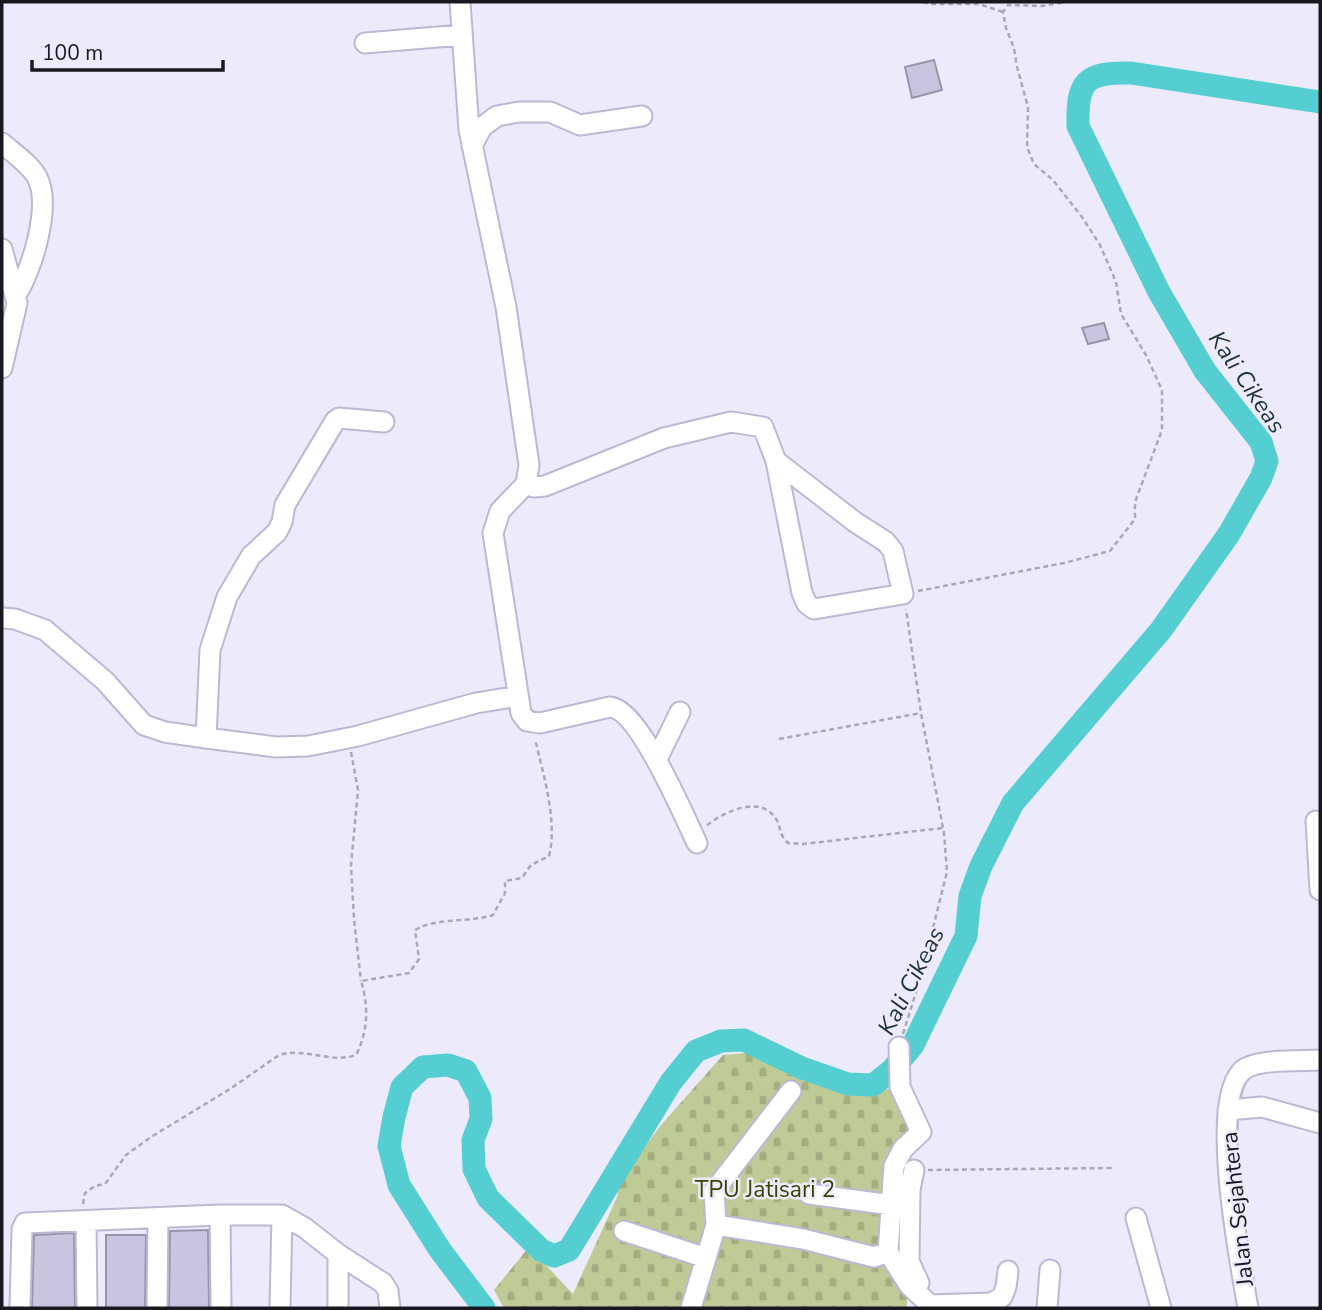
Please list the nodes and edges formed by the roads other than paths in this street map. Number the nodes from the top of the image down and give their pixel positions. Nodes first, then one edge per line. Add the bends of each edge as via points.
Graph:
1 (460, 2) edge
2 (462, 36) junction
3 (365, 43) dead end
4 (642, 116) dead end
5 (2, 144) edge
6 (472, 146) junction
7 (2, 248) edge
8 (11, 295) edge
9 (2, 368) edge
10 (384, 422) dead end
11 (776, 460) junction
12 (526, 484) junction
13 (2, 618) edge
14 (518, 696) junction
15 (680, 712) dead end
16 (206, 738) junction
17 (657, 759) junction
18 (1316, 821) dead end
19 (695, 840) road end
20 (1320, 890) edge
21 (899, 1047) road end
22 (1320, 1060) edge
23 (791, 1091) dead end
24 (1228, 1110) junction
25 (1320, 1123) edge
26 (914, 1170) road end
27 (809, 1194) dead end
28 (892, 1205) junction
29 (220, 1215) junction
30 (282, 1216) junction
31 (158, 1218) junction
32 (1136, 1218) dead end
33 (83, 1221) junction
34 (716, 1225) junction
35 (624, 1231) dead end
36 (21, 1245) junction
37 (2, 1250) edge
38 (888, 1252) junction
39 (338, 1254) junction
40 (706, 1258) junction
41 (1050, 1270) dead end
42 (1008, 1271) dead end
43 (929, 1304) edge
44 (20, 1308) edge
45 (87, 1308) edge
46 (158, 1308) edge
47 (221, 1308) edge
48 (280, 1308) edge
49 (338, 1308) edge
50 (390, 1308) edge
51 (691, 1308) edge
52 (1047, 1308) edge
53 (1161, 1308) edge
54 (1248, 1308) edge

1 - 2 street
2 - 3 street
2 - 6 street
4 - 6 street via 580,125 550,112 519,112 497,116 482,127
5 - 8 street via 37,177 43,199 33,257 22,286
6 - 12 street via 506,307 529,465
7 - 8 street
8 - 9 street
10 - 16 street via 335,421 285,505 277,532 251,556 227,597 210,650
11 - 11 street via 807,604 814,609 903,594 893,551 886,542
11 - 12 street via 763,426 731,422 664,438 545,486
12 - 14 street via 500,511 493,533
13 - 16 street via 45,630 105,681 144,725
14 - 16 street via 308,746
14 - 17 street via 521,713 540,723 617,707
15 - 17 street
17 - 19 street
18 - 20 street
21 - 28 street via 900,1087 920,1132 903,1149 894,1167
22 - 24 street, Jalan Sejahtera via 1244,1069 1236,1078
23 - 34 street via 714,1191
24 - 25 street via 1262,1107
24 - 54 street, Jalan Sejahtera via 1227,1159
26 - 43 street via 909,1261
27 - 28 street
28 - 38 street
29 - 30 street
29 - 31 street
29 - 47 street
30 - 39 street
30 - 48 street
31 - 33 street
31 - 46 street
32 - 53 street
33 - 36 street via 25,1223
33 - 45 street
34 - 38 street via 803,1239 874,1257
34 - 40 street
35 - 40 street
36 - 37 street
36 - 44 street
38 - 43 street
39 - 49 street
39 - 50 street via 383,1283
40 - 51 street
41 - 52 street
42 - 43 street via 1002,1297 991,1303

